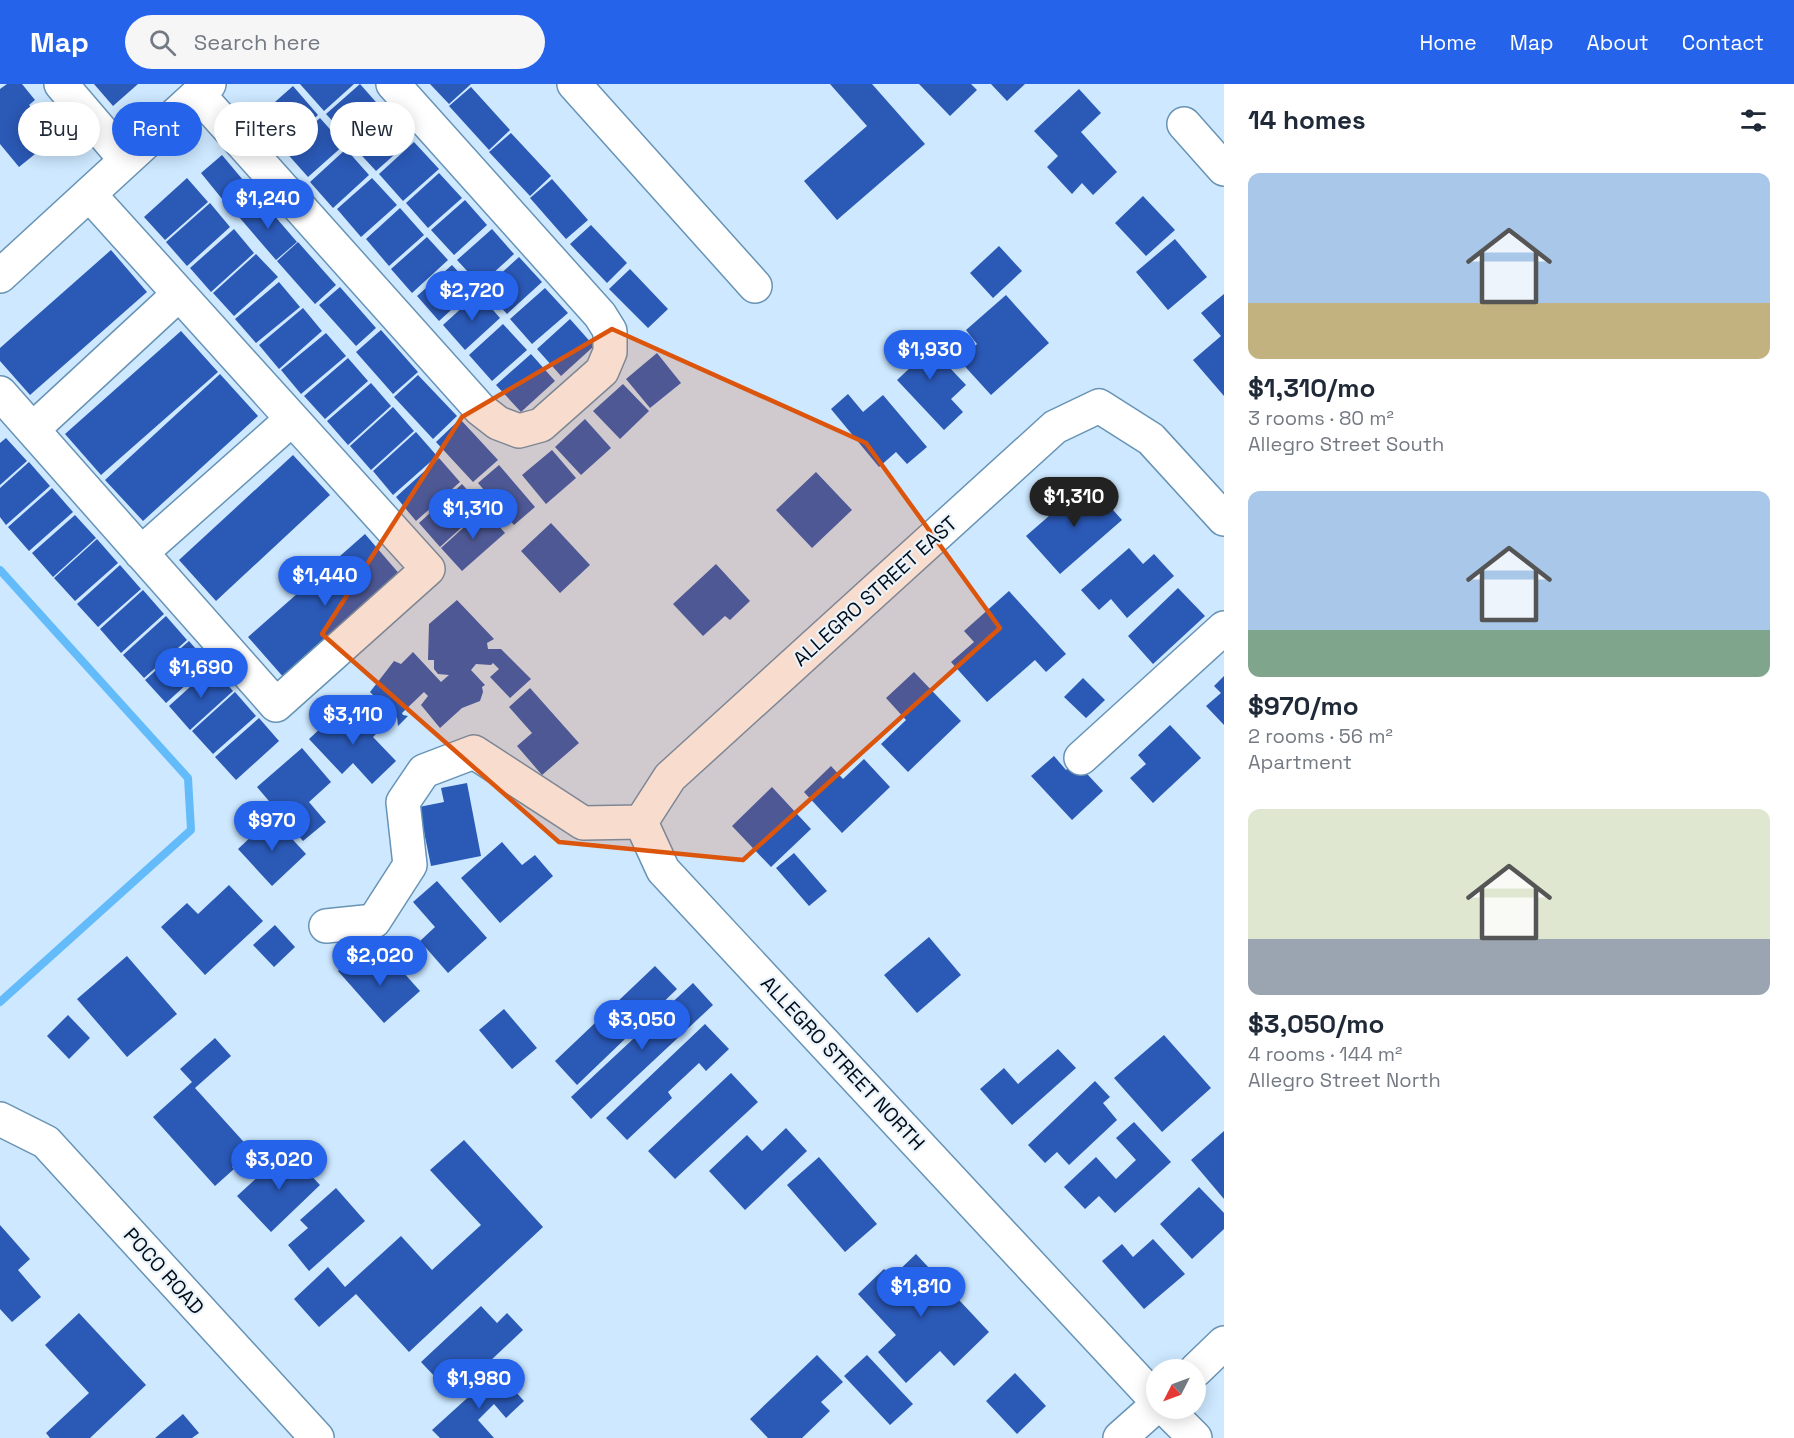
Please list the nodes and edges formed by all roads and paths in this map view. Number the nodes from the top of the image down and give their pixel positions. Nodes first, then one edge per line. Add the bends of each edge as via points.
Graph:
1 (61, 84) edge
2 (393, 84) edge
3 (574, 84) edge
4 (204, 89) edge
5 (1184, 124) dead end
6 (126, 160) junction
7 (1224, 169) edge
8 (89, 194) junction
9 (0, 276) edge
10 (755, 286) dead end
11 (179, 294) junction
12 (0, 393) edge
13 (292, 419) junction
14 (33, 429) junction
15 (1224, 519) edge
16 (141, 553) junction
17 (1224, 628) edge
18 (1081, 758) dead end
19 (641, 822) junction
20 (326, 926) dead end
21 (0, 1119) edge
22 (1224, 1343) edge
23 (1206, 1360) edge
24 (1146, 1389) edge
25 (1146, 1415) edge
26 (1176, 1419) edge
27 (317, 1438) edge
28 (1120, 1438) edge
29 (1196, 1438) edge

1 - 6 street
2 - 4 street via 600,315 610,331 610,352 602,371 541,425 519,430 498,423 480,409
3 - 10 street
4 - 6 street
5 - 7 street
6 - 8 street
8 - 9 street
8 - 11 street
11 - 13 street
11 - 14 street
12 - 14 street
13 - 16 street
13 - 16 street via 428,569 276,705
14 - 16 street
15 - 19 street, ALLEGRO STREET EAST via 1151,439 1099,406 1054,427 670,777
17 - 18 street
19 - 20 street via 583,823 474,752 424,771 402,802 410,866 374,921
19 - 24 street, ALLEGRO STREET NORTH via 663,870
21 - 27 street, POCO ROAD via 46,1142
22 - 23 street
25 - 28 street
26 - 29 street

